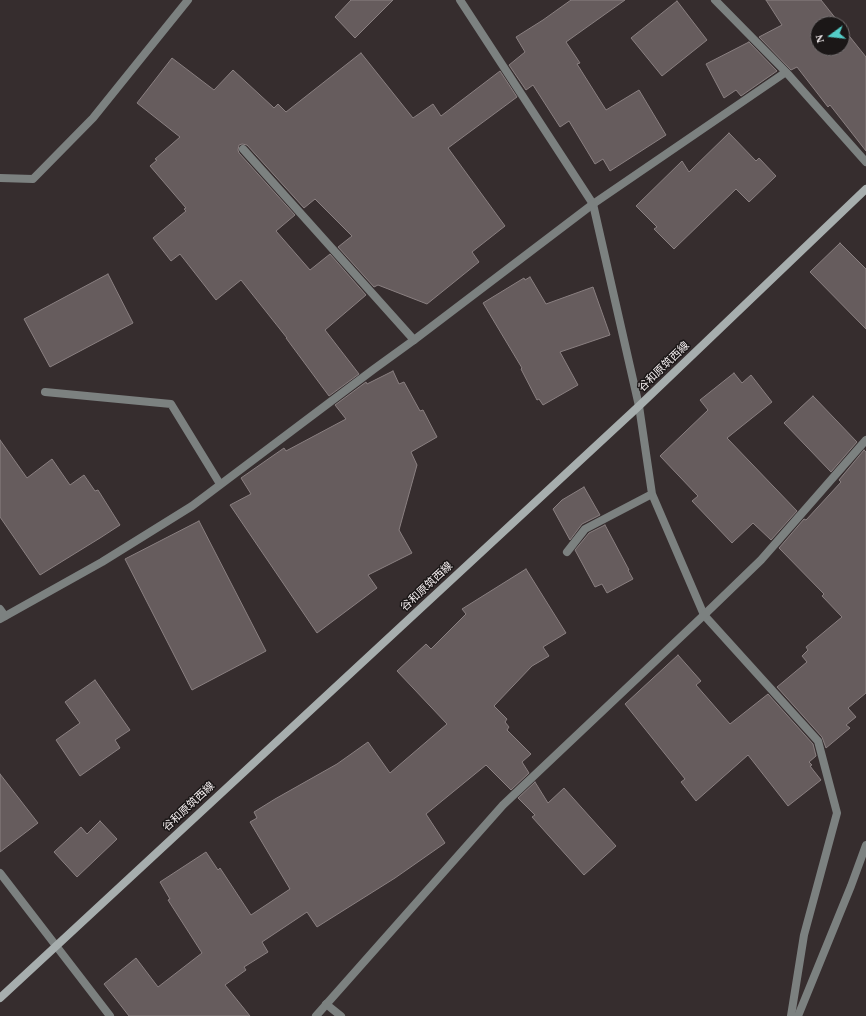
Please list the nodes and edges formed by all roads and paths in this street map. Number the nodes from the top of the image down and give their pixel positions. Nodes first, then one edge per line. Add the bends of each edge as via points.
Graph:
1 (188, 0) edge
2 (460, 0) edge
3 (715, 0) edge
4 (786, 72) junction
5 (243, 149) dead end
6 (866, 162) edge
7 (0, 178) edge
8 (866, 189) edge
9 (593, 204) junction
10 (414, 340) junction
11 (45, 392) dead end
12 (639, 406) junction
13 (866, 440) edge
14 (220, 484) junction
15 (652, 494) junction
16 (567, 552) dead end
17 (2, 615) edge
18 (704, 615) junction
19 (866, 845) edge
20 (0, 873) edge
21 (57, 945) junction
22 (0, 998) edge
23 (326, 1004) junction
24 (110, 1016) edge
25 (316, 1016) edge
26 (341, 1016) edge
27 (791, 1016) edge
28 (798, 1016) edge

1 - 7 street via 93,118 33,179
2 - 9 street
3 - 4 street
4 - 6 street
4 - 9 street
5 - 10 street
8 - 12 main road, 谷和原筑西線
9 - 10 street
9 - 12 street
10 - 14 street
11 - 14 street via 171,404
12 - 15 street
12 - 21 main road, 谷和原筑西線
13 - 18 street via 761,560
14 - 17 street via 192,506 102,562
15 - 16 street via 585,529
15 - 18 street
18 - 23 street via 503,804
18 - 27 street via 818,741 837,812 804,935
19 - 28 street
20 - 21 street
21 - 22 main road, 谷和原筑西線
21 - 24 street
23 - 25 street
23 - 26 street

